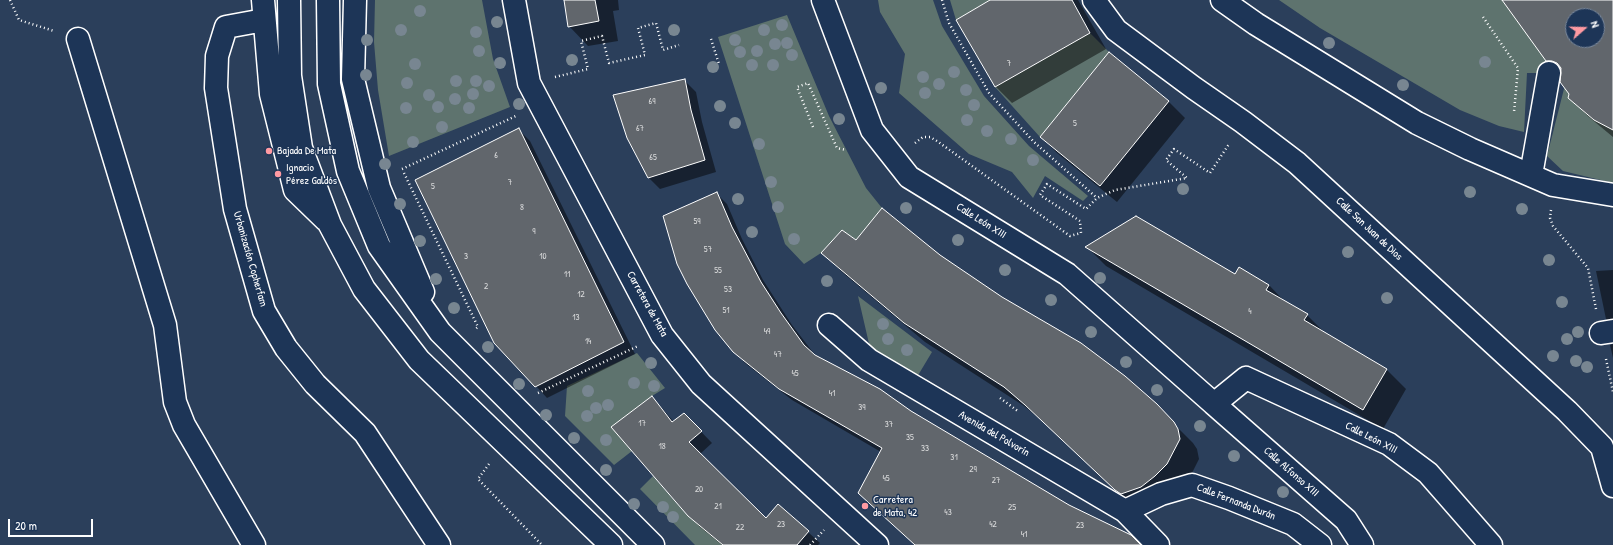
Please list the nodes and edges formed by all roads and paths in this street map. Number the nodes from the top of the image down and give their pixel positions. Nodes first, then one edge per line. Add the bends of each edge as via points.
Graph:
1 (10, 0) edge
2 (289, 0) edge
3 (328, 0) edge
4 (354, 0) edge
5 (514, 0) edge
6 (823, 0) edge
7 (942, 0) edge
8 (1094, 0) edge
9 (1222, 0) edge
10 (264, 10) edge
11 (1483, 17) dead end
12 (78, 39) joint
13 (711, 39) dead end
14 (679, 45) dead end
15 (719, 64) dead end
16 (1549, 73) dead end
17 (529, 83) junction
18 (540, 105) junction
19 (1514, 114) dead end
20 (1243, 122) junction
21 (813, 127) dead end
22 (846, 150) dead end
23 (1531, 175) junction
24 (909, 177) junction
25 (1553, 185) junction
26 (1613, 195) edge
27 (1097, 198) junction
28 (330, 225) junction
29 (829, 324) dead end
30 (1607, 332) edge
31 (662, 335) junction
32 (448, 339) junction
33 (1613, 392) edge
34 (1000, 398) dead end
35 (1209, 400) junction
36 (513, 404) junction
37 (1019, 412) dead end
38 (506, 444) junction
39 (1613, 486) edge
40 (1125, 511) junction
41 (254, 545) edge
42 (439, 545) edge
43 (542, 545) edge
44 (611, 545) edge
45 (653, 545) edge
46 (877, 545) edge
47 (1158, 545) edge
48 (1320, 545) edge
49 (1362, 545) edge
50 (1491, 545) edge

1 - 12 path via 19,20
2 - 28 street via 290,76 302,148
3 - 32 street via 329,84 348,171 379,246
4 - 32 street via 353,79 378,188
5 - 17 street, Carretera de Mata
6 - 24 street, Calle León XIII via 872,130
7 - 27 path via 949,22 989,93 1034,142
8 - 20 street, Calle San Juan de Dios via 1116,30
9 - 23 street via 1256,24 1417,123
10 - 28 street via 271,94 295,190
10 - 42 street, Urbanización Copherfam via 226,27 218,56 216,88 235,209 264,311 286,348 315,384 365,433
11 - 19 path via 1518,68
12 - 41 street via 165,325 175,402 184,425
13 - 15 path
14 - 17 path via 662,50 656,23 638,28 645,55 616,62 609,63 602,36 581,41 588,69
16 - 23 street
17 - 18 street, Carretera de Mata
18 - 31 street, Carretera de Mata
18 - 32 path via 401,168 478,327
20 - 27 path via 1210,173 1174,149 1166,160 1187,178 1115,190
20 - 39 street, Calle San Juan de Dios via 1298,164 1567,411 1602,447
21 - 22 path via 797,87 808,83 837,148
23 - 25 street
24 - 27 path via 920,164 914,156 913,147 916,141 930,137 1070,236 1081,233 1080,221 1040,195 1047,184 1086,209
24 - 35 street, Calle León XIII via 1067,274
25 - 26 street
25 - 30 path via 1550,218 1553,226 1588,268
28 - 38 street via 364,288 419,360
29 - 40 street, Avenida del Polvorín via 869,360
30 - 33 path
31 - 36 path
31 - 46 street, Carretera de Mata via 701,384
32 - 36 street
34 - 37 path
35 - 49 street, Calle Alfonso XIII via 1346,520
35 - 50 street, Calle León XIII via 1222,378 1246,378 1389,444 1428,473
36 - 45 street
38 - 43 path via 478,479
38 - 44 street
40 - 47 street, Avenida del Polvorín
40 - 48 street, Calle Fernanda Durán via 1161,494 1192,485 1293,524

